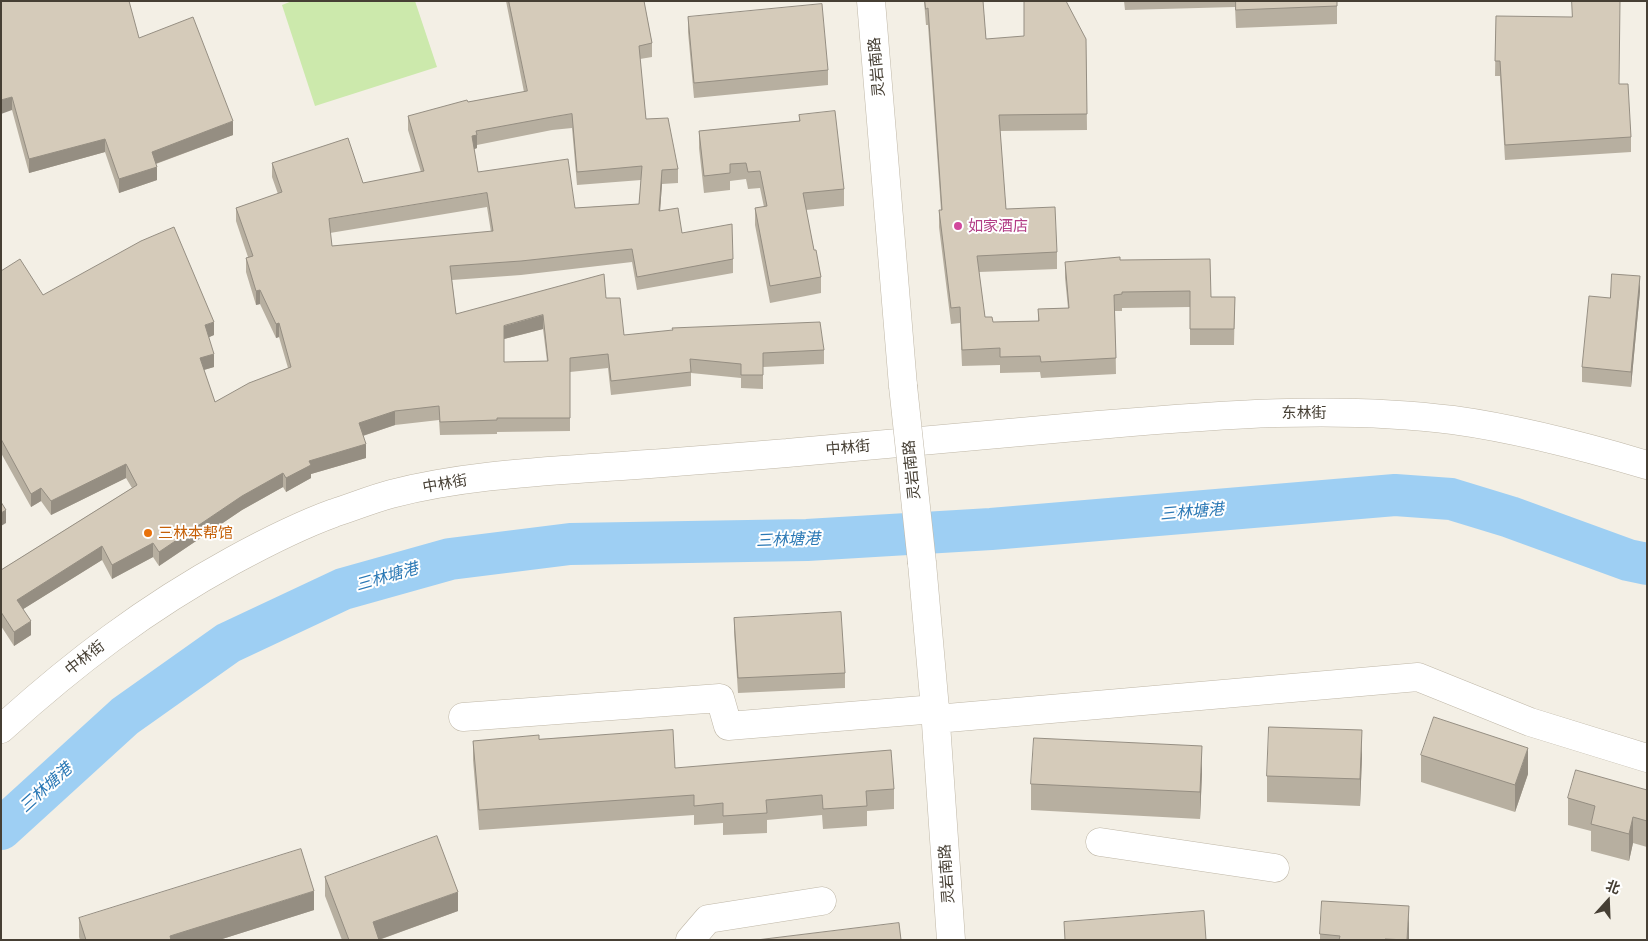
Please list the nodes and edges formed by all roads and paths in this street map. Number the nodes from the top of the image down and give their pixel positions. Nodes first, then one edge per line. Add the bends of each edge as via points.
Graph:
1 (871, 1) edge
2 (957, 438) joint
3 (1647, 465) edge
4 (936, 714) junction
5 (463, 717) dead end
6 (1, 729) edge
7 (1647, 758) edge
8 (1100, 842) dead end
9 (1275, 868) dead end
10 (822, 901) dead end
11 (690, 940) edge
12 (951, 940) edge

1 - 4 street, 灵岩南路, bridge
2 - 3 street, 东林街 via 1270,413 1366,413 1452,420 1525,432
2 - 6 street, 中林街 via 539,471 453,481 390,495 282,534 193,582 76,664
4 - 5 street via 728,726 720,698
4 - 7 street via 1418,677 1530,722
4 - 12 street, 灵岩南路
8 - 9 street
10 - 11 street via 708,919

